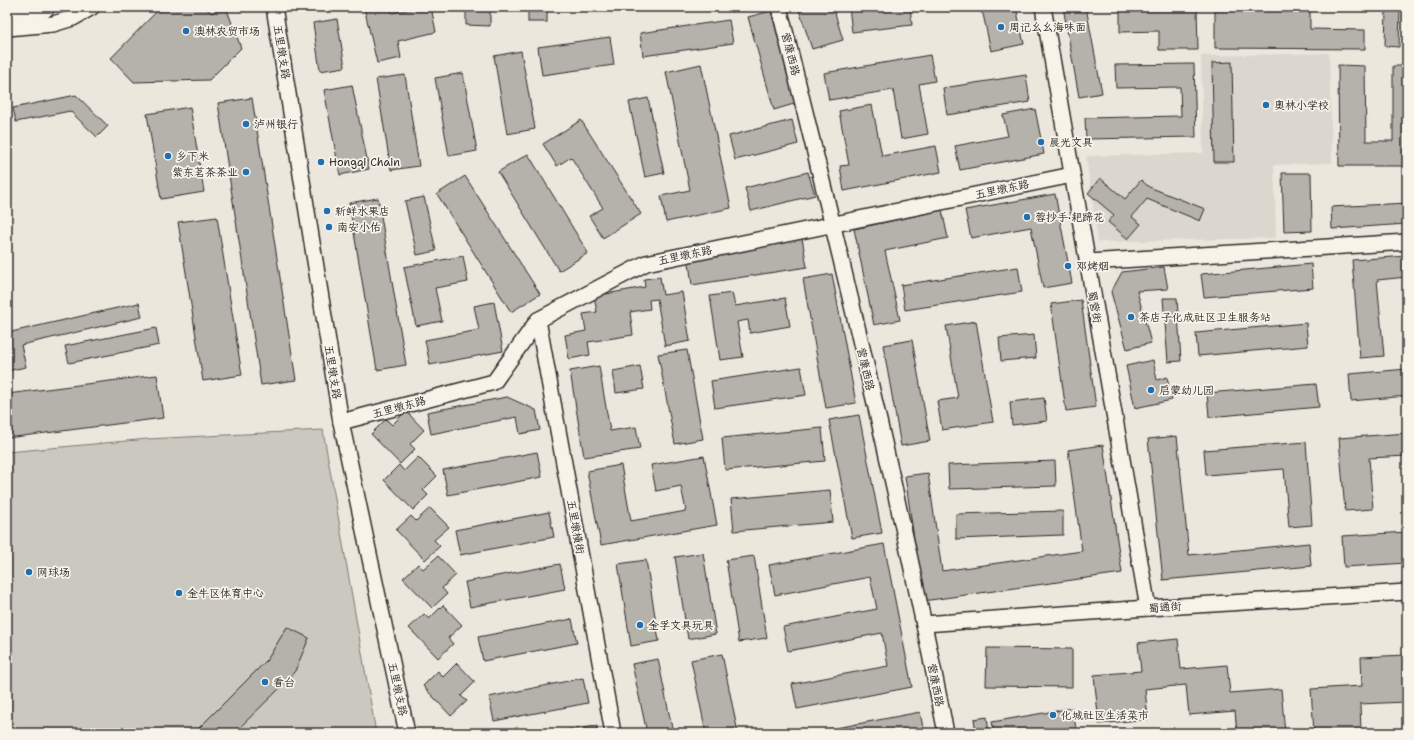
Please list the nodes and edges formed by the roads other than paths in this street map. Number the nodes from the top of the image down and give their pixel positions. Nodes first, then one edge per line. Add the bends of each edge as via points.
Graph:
1 (43, 7) edge
2 (92, 7) edge
3 (274, 7) edge
4 (779, 7) edge
5 (1043, 7) edge
6 (7, 10) edge
7 (7, 28) edge
8 (1072, 175) junction
9 (834, 224) junction
10 (1407, 242) edge
11 (1088, 262) junction
12 (538, 320) junction
13 (341, 422) junction
14 (1407, 592) edge
15 (1148, 608) junction
16 (924, 624) junction
17 (407, 733) edge
18 (613, 733) edge
19 (946, 733) edge

1 - 6 highway
2 - 7 street via 73,18 53,24
3 - 13 street, 五里墩支路
4 - 9 street, 营康西路
5 - 8 street, 蜀营街
8 - 9 street, 五里墩东路
8 - 11 street, 蜀营街
9 - 12 street, 五里墩东路 via 646,263
9 - 16 street, 营康西路
10 - 11 street
11 - 15 street, 蜀营街
12 - 13 street, 五里墩东路 via 494,382
12 - 18 street, 五里墩横街
13 - 17 street, 五里墩支路
14 - 15 street, 蜀通街
15 - 16 street, 蜀通街
16 - 19 street, 营康西路

